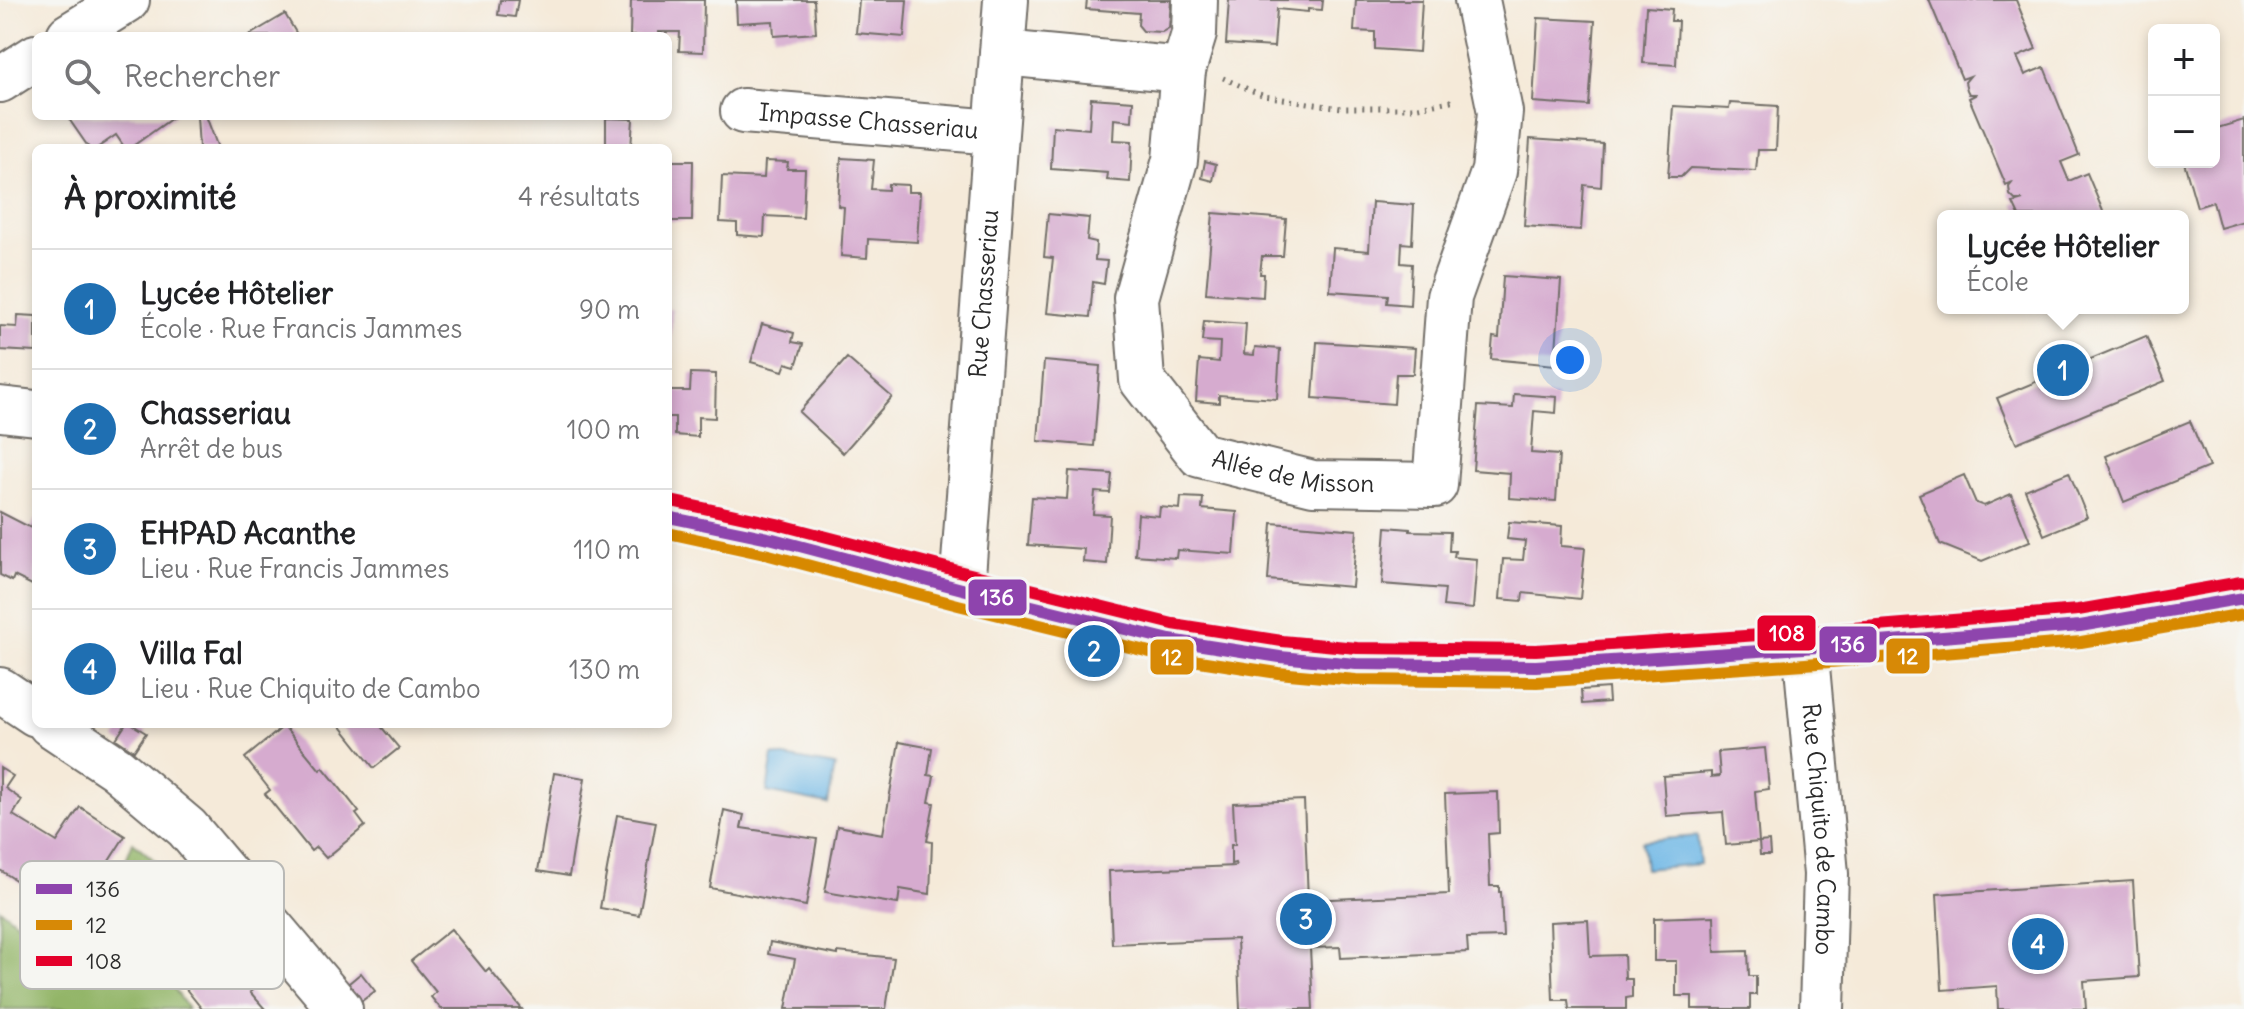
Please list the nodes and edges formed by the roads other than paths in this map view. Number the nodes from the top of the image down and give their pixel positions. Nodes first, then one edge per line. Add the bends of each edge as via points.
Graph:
1 (127, 0) edge
2 (1006, 0) edge
3 (1195, 0) edge
4 (1477, 0) edge
5 (75, 32) edge
6 (1002, 53) junction
7 (32, 60) edge
8 (1183, 70) junction
9 (0, 80) edge
10 (743, 111) dead end
11 (995, 132) junction
12 (0, 409) edge
13 (32, 413) edge
14 (672, 518) edge
15 (962, 589) junction
16 (2244, 598) edge
17 (1804, 648) junction
18 (0, 690) edge
19 (32, 711) edge
20 (56, 728) edge
21 (215, 861) edge
22 (284, 943) edge
23 (340, 1009) edge
24 (1822, 1009) edge

1 - 5 street
2 - 6 street, Rue Chasseriau
3 - 8 street via 1194,34
4 - 8 street, Allée de Misson via 1500,112 1494,171 1449,297 1435,485 1313,483 1200,455 1142,380 1136,298 1175,160
6 - 8 street
6 - 11 street, Rue Chasseriau
7 - 9 street
10 - 11 street, Impasse Chasseriau
11 - 15 street, Rue Chasseriau
12 - 13 street
14 - 15 street
15 - 17 street via 1170,640 1356,664 1536,666
16 - 17 street via 2080,626
17 - 24 street, Rue Chiquito de Cambo via 1826,874
18 - 19 street
20 - 21 street via 116,768 187,828
22 - 23 street

